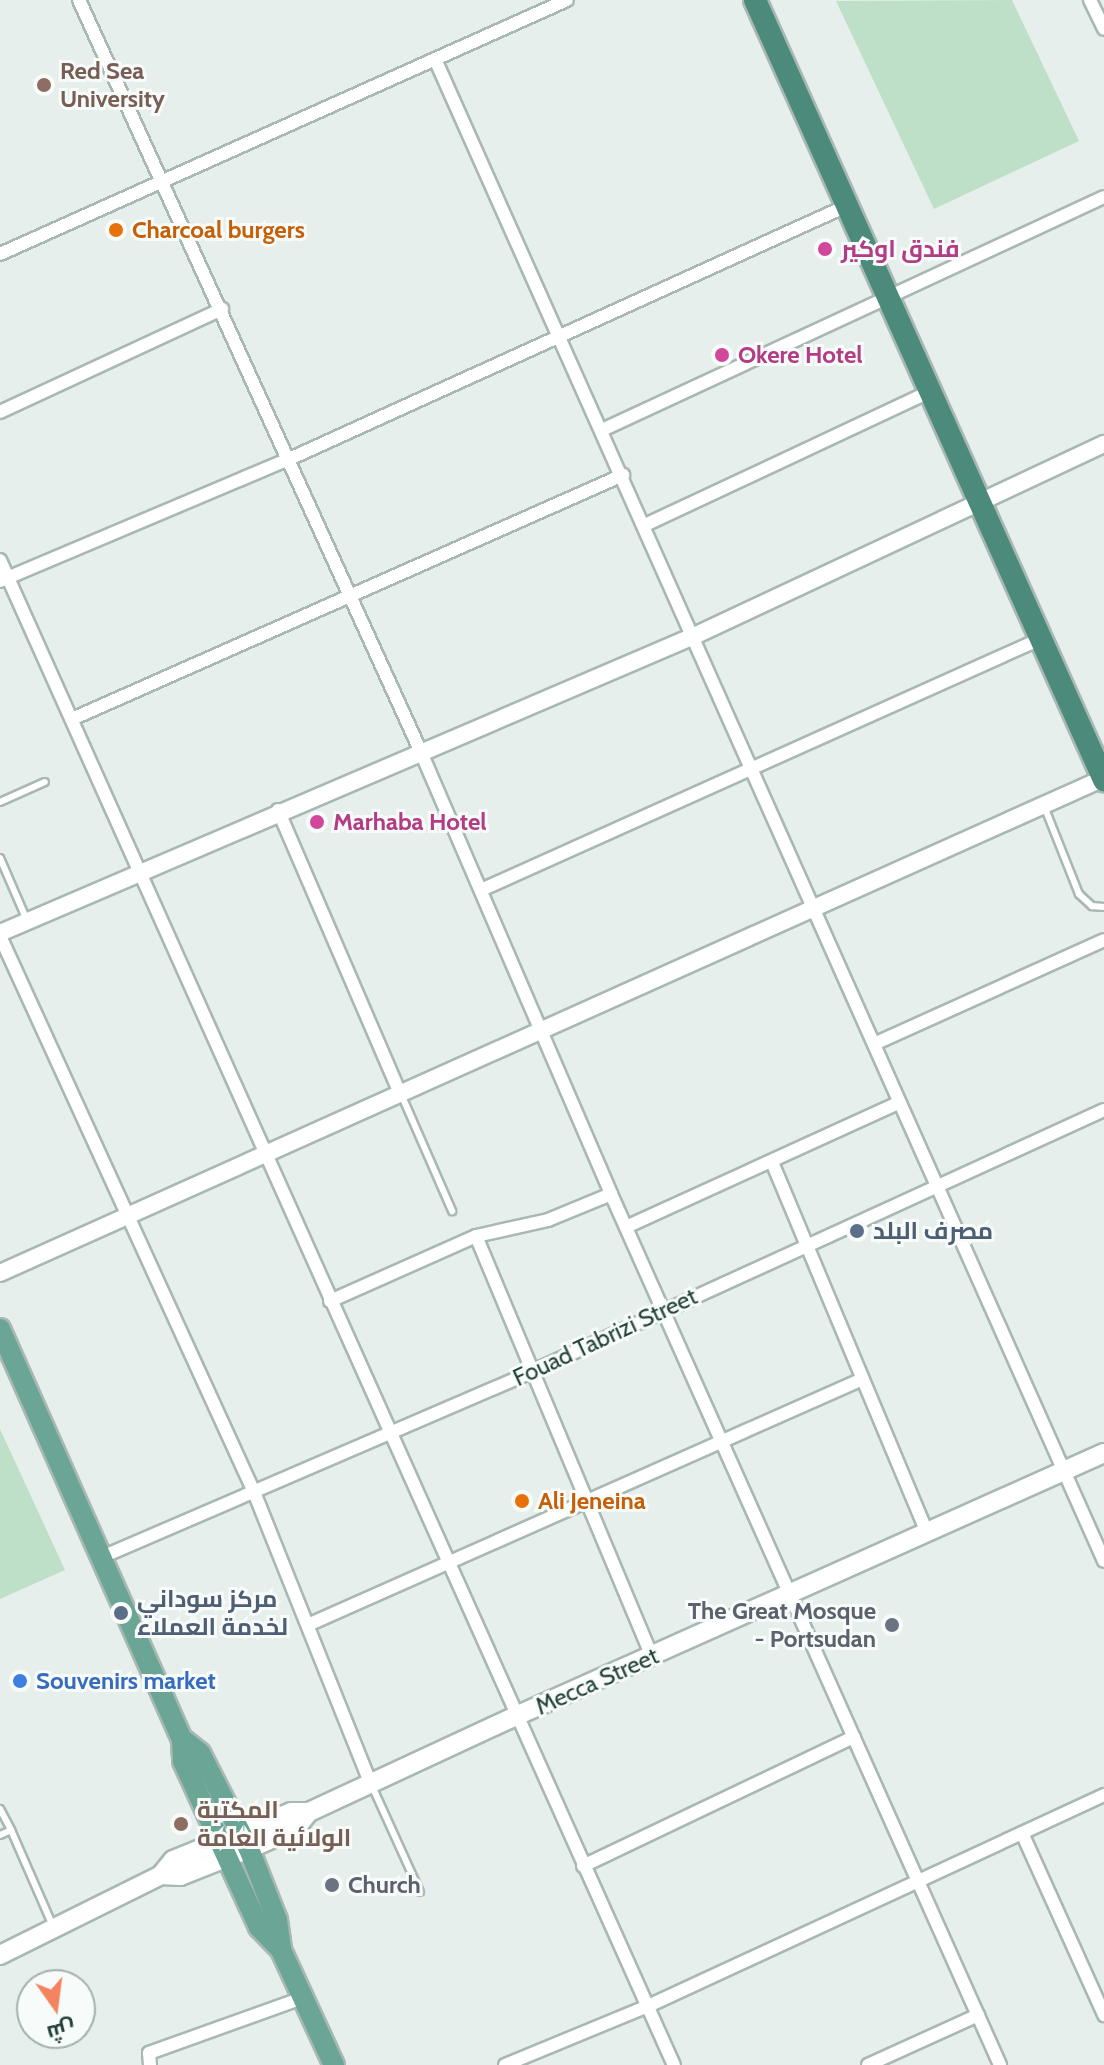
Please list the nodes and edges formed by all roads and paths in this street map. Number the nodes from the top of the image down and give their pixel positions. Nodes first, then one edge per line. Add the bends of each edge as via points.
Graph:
1 (79, 0) edge
2 (567, 0) edge
3 (755, 0) edge
4 (1090, 0) edge
5 (1103, 25) edge
6 (435, 59) junction
7 (164, 184) junction
8 (1104, 197) edge
9 (844, 207) junction
10 (0, 254) edge
11 (886, 299) junction
12 (222, 309) junction
13 (557, 335) junction
14 (929, 392) junction
15 (0, 412) edge
16 (602, 430) junction
17 (1104, 444) edge
18 (287, 460) junction
19 (623, 475) junction
20 (978, 500) junction
21 (645, 525) junction
22 (0, 560) edge
23 (4, 579) edge
24 (348, 597) junction
25 (694, 636) junction
26 (1040, 639) junction
27 (72, 719) junction
28 (420, 750) junction
29 (752, 771) junction
30 (1104, 779) edge
31 (45, 782) dead end
32 (0, 802) edge
33 (1044, 805) junction
34 (278, 810) junction
35 (0, 858) edge
36 (140, 870) junction
37 (481, 890) junction
38 (1104, 907) edge
39 (813, 909) junction
40 (28, 921) junction
41 (0, 934) edge
42 (1104, 940) edge
43 (541, 1031) junction
44 (874, 1044) junction
45 (400, 1093) junction
46 (898, 1103) junction
47 (1104, 1110) edge
48 (264, 1152) junction
49 (772, 1162) junction
50 (936, 1186) junction
51 (611, 1194) junction
52 (452, 1211) dead end
53 (128, 1214) junction
54 (626, 1227) junction
55 (476, 1236) junction
56 (804, 1243) junction
57 (0, 1273) edge
58 (330, 1301) junction
59 (665, 1310) junction
60 (0, 1329) edge
61 (531, 1372) junction
62 (860, 1380) junction
63 (389, 1433) junction
64 (721, 1440) junction
65 (1104, 1453) edge
66 (1062, 1472) junction
67 (254, 1492) junction
68 (587, 1501) junction
69 (927, 1532) junction
70 (102, 1557) junction
71 (1104, 1561) edge
72 (449, 1565) junction
73 (788, 1593) junction
74 (310, 1624) junction
75 (652, 1657) junction
76 (516, 1716) junction
77 (854, 1737) junction
78 (182, 1739) junction
79 (371, 1784) junction
80 (1102, 1800) edge
81 (0, 1809) edge
82 (11, 1830) junction
83 (1022, 1833) junction
84 (0, 1835) edge
85 (245, 1841) junction
86 (224, 1849) junction
87 (583, 1866) junction
88 (920, 1879) junction
89 (420, 1892) dead end
90 (53, 1926) junction
91 (281, 1950) junction
92 (0, 1955) edge
93 (303, 1998) junction
94 (646, 2007) junction
95 (978, 2015) junction
96 (1104, 2015) edge
97 (150, 2065) edge
98 (334, 2065) edge
99 (505, 2065) edge
100 (674, 2065) edge
101 (868, 2065) edge
102 (1000, 2065) edge

1 - 7 street
2 - 6 street
3 - 9 highway
4 - 5 street
6 - 7 street
6 - 13 street
7 - 10 street
7 - 12 street
8 - 11 street
9 - 11 highway
9 - 13 street
11 - 14 highway
11 - 16 street
12 - 15 street
12 - 18 street
13 - 16 street
13 - 18 street
14 - 20 highway
14 - 21 street
16 - 19 street
17 - 20 street
18 - 23 street
18 - 24 street
19 - 21 street
19 - 24 street
20 - 25 street
20 - 26 highway
21 - 25 street
22 - 23 street
23 - 27 street
24 - 27 street
24 - 28 street
25 - 28 street
25 - 29 street
26 - 29 street
26 - 30 highway
27 - 36 street
28 - 34 street
28 - 37 street
29 - 37 street
29 - 39 street
30 - 33 street
31 - 32 lane
33 - 38 lane via 1079,894 1092,906
33 - 39 street
34 - 36 street
34 - 45 street
35 - 40 lane
36 - 40 street
36 - 48 street
37 - 43 street
39 - 43 street
39 - 44 street
40 - 41 street
41 - 53 street
42 - 44 street
43 - 45 street
43 - 51 street
44 - 46 street
45 - 48 street
45 - 52 lane
46 - 49 street
46 - 50 street
47 - 50 street, Fouad Tabrizi Street
48 - 53 street
48 - 58 street
49 - 54 street
49 - 56 street
50 - 56 street, Fouad Tabrizi Street
50 - 66 street
51 - 54 street
51 - 55 street via 548,1220
53 - 57 street
53 - 67 street
54 - 59 street
55 - 58 street
55 - 61 street
56 - 59 street, Fouad Tabrizi Street
56 - 62 street
58 - 63 street
59 - 61 street, Fouad Tabrizi Street
59 - 64 street
60 - 70 main road
61 - 63 street, Fouad Tabrizi Street
61 - 68 street
62 - 64 street
62 - 69 street
63 - 67 street, Fouad Tabrizi Street
63 - 72 street
64 - 68 street
64 - 73 street
65 - 66 main road, Mecca Street
66 - 69 main road, Mecca Street
66 - 71 street
67 - 70 street, Fouad Tabrizi Street
67 - 74 street
68 - 72 street
68 - 75 street
69 - 73 main road, Mecca Street
70 - 78 main road
72 - 74 street
72 - 76 street
73 - 75 main road, Mecca Street
73 - 77 street
74 - 79 street
75 - 76 main road, Mecca Street
76 - 79 main road, Mecca Street
76 - 87 street
77 - 87 street
77 - 88 street
78 - 85 main road via 200,1753
78 - 86 main road via 183,1761
79 - 85 main road, Mecca Street via 309,1812 296,1828
79 - 89 lane
80 - 83 street
81 - 82 lane
82 - 84 lane
82 - 90 lane
83 - 88 street
83 - 96 street
85 - 86 main road, Mecca Street
85 - 91 main road via 277,1920
86 - 90 main road, Mecca Street via 173,1860 161,1875
86 - 91 main road via 259,1927
87 - 94 street
88 - 94 street
88 - 95 street
90 - 92 main road, Mecca Street
91 - 93 main road
93 - 97 street via 149,2053
93 - 98 main road
94 - 99 street
94 - 100 street
95 - 101 street
95 - 102 street

